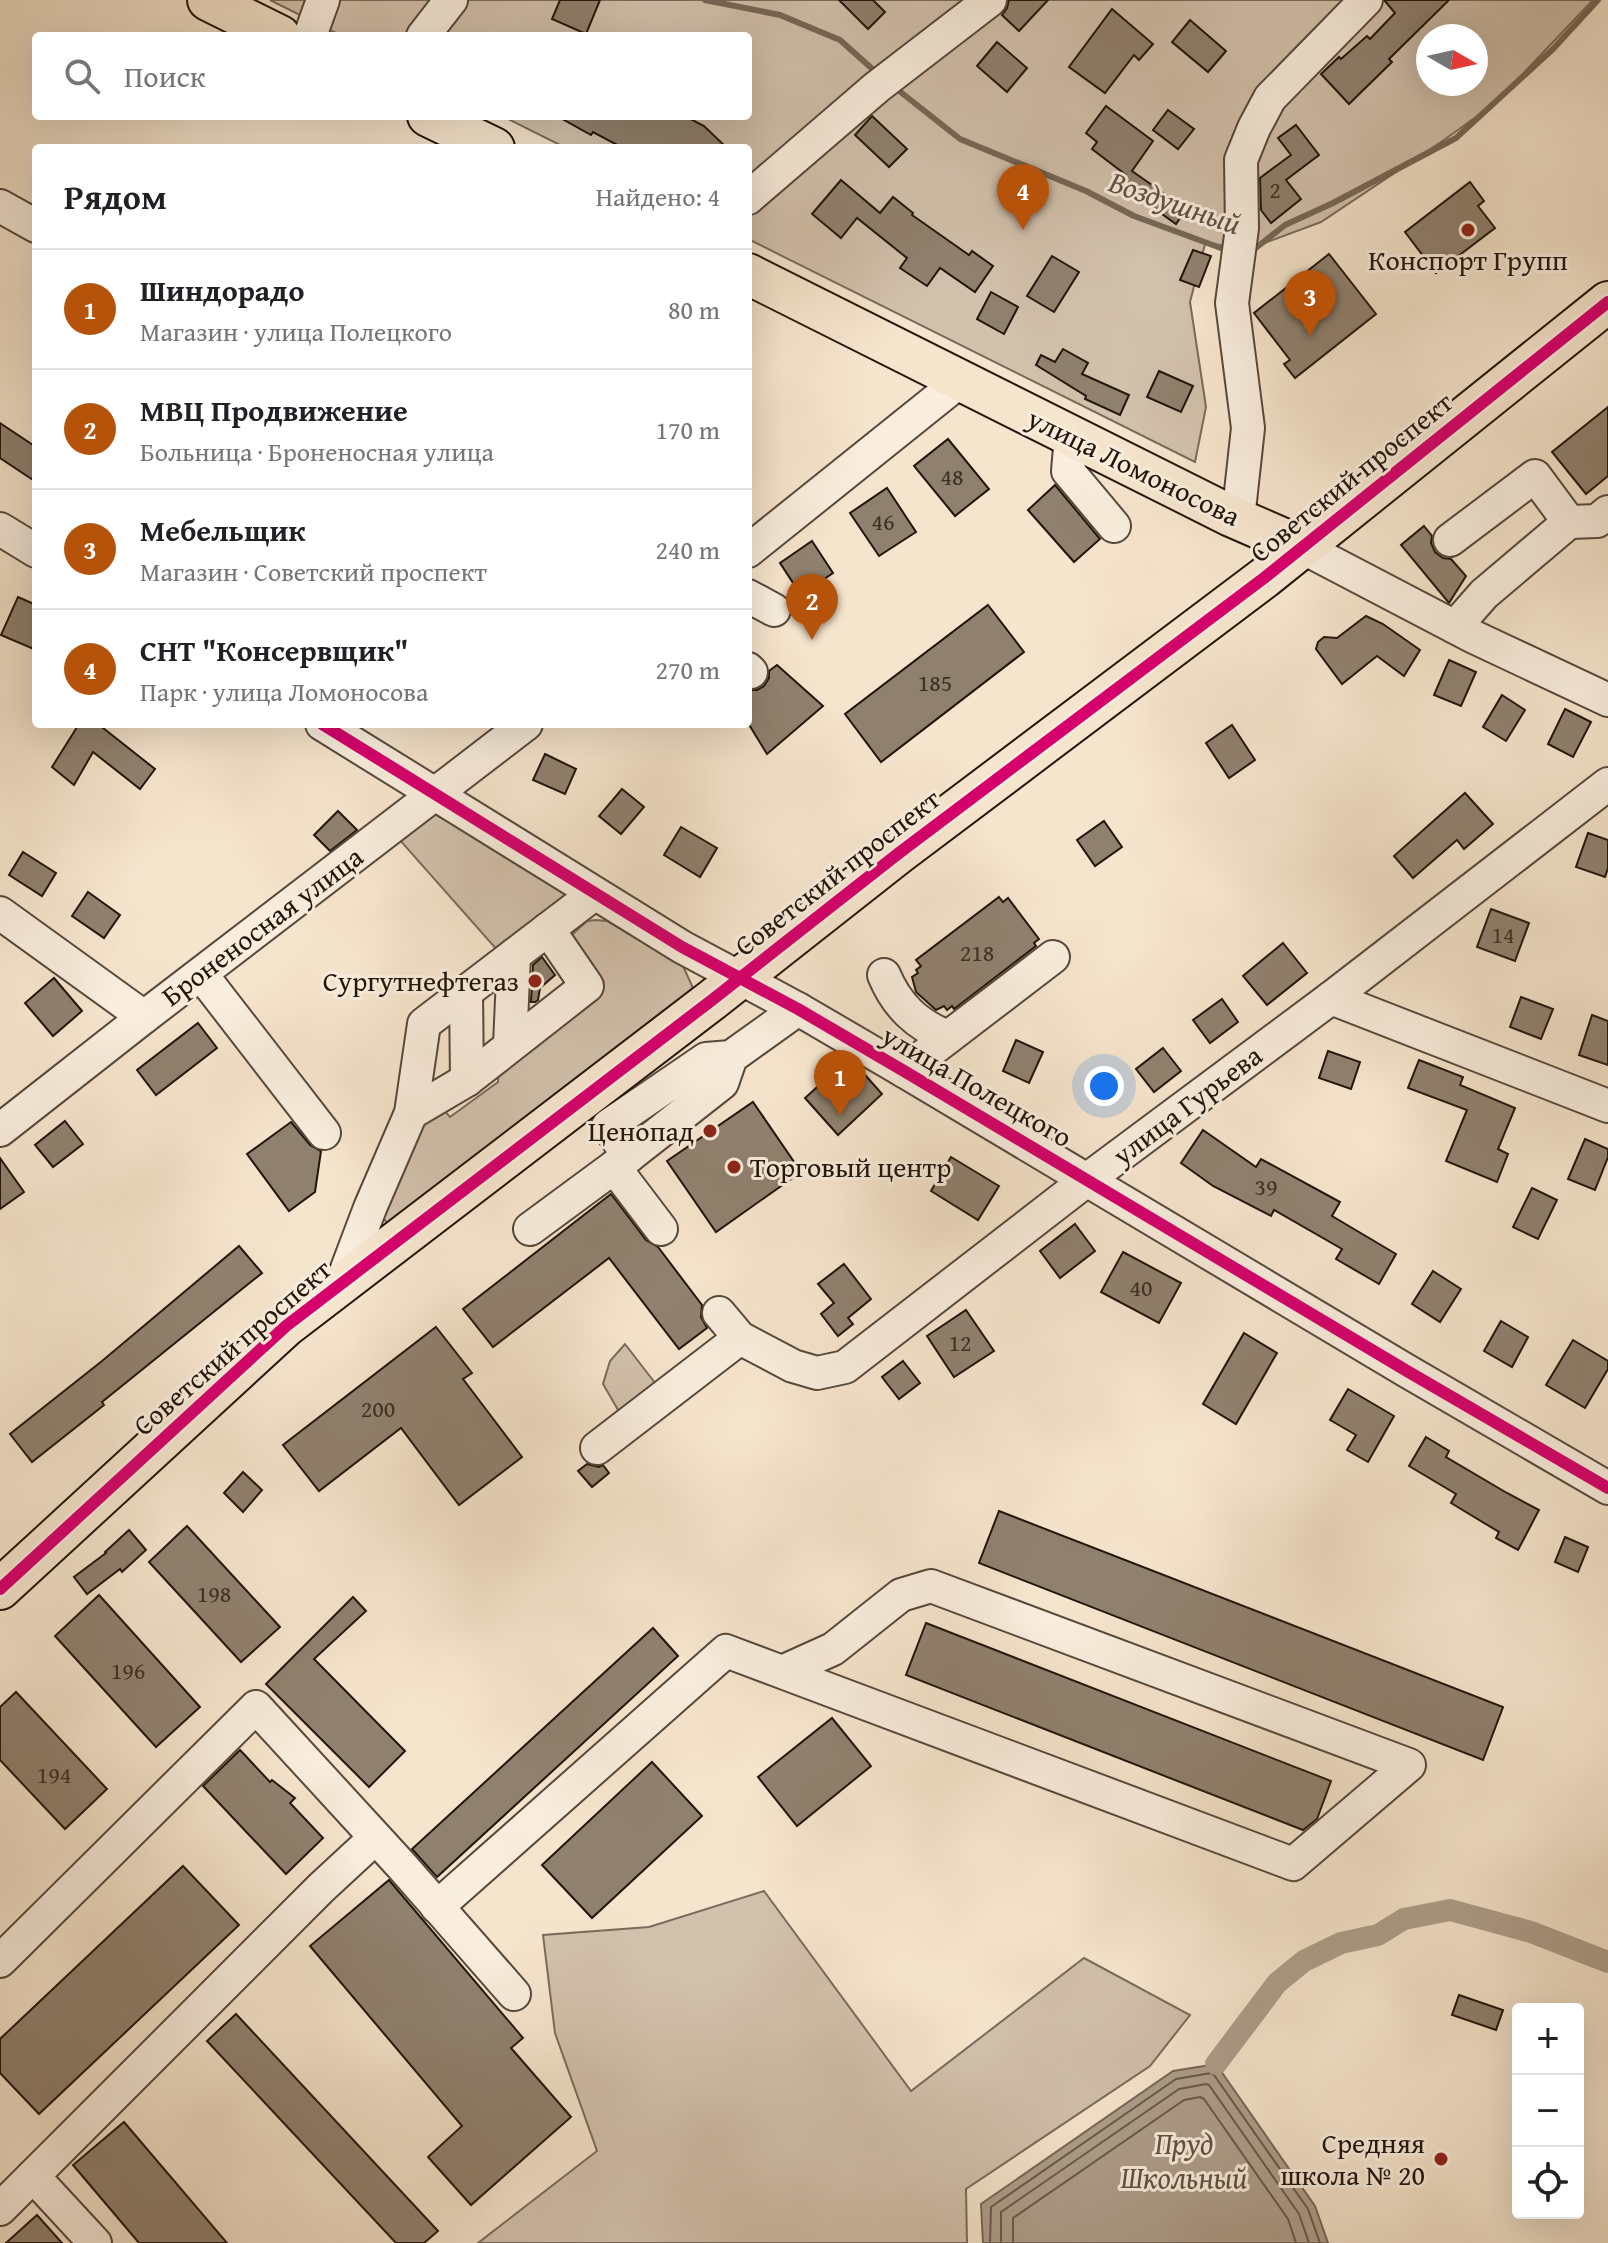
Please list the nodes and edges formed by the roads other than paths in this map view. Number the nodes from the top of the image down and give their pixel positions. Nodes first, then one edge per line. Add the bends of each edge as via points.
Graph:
1 (208, 0) edge
2 (323, 0) edge
3 (451, 0) edge
4 (990, 0) edge
5 (1366, 0) edge
6 (272, 32) edge
7 (311, 32) edge
8 (426, 32) edge
9 (436, 120) edge
10 (486, 144) edge
11 (752, 195) edge
12 (0, 206) edge
13 (32, 224) edge
14 (752, 276) edge
15 (1608, 302) edge
16 (960, 381) junction
17 (1071, 436) junction
18 (1608, 512) edge
19 (1238, 519) junction
20 (1569, 522) junction
21 (1114, 526) dead end
22 (0, 529) edge
23 (1450, 540) dead end
24 (1302, 547) junction
25 (752, 548) edge
26 (32, 549) edge
27 (1455, 627) junction
28 (1608, 700) edge
29 (329, 728) edge
30 (521, 728) edge
31 (1608, 784) edge
32 (437, 793) junction
33 (594, 894) junction
34 (0, 913) edge
35 (548, 929) junction
36 (514, 955) junction
37 (1053, 957) dead end
38 (201, 974) junction
39 (884, 975) dead end
40 (740, 978) junction
41 (466, 992) junction
42 (1331, 998) junction
43 (910, 1007) junction
44 (798, 1009) junction
45 (144, 1017) junction
46 (948, 1037) junction
47 (510, 1045) junction
48 (891, 1063) junction
49 (467, 1080) junction
50 (1608, 1106) edge
51 (411, 1113) junction
52 (0, 1130) edge
53 (324, 1133) dead end
54 (621, 1161) junction
55 (1088, 1179) junction
56 (370, 1208) junction
57 (530, 1229) dead end
58 (661, 1229) dead end
59 (400, 1238) junction
60 (342, 1282) junction
61 (719, 1313) dead end
62 (740, 1338) junction
63 (597, 1448) dead end
64 (1608, 1488) edge
65 (0, 1589) edge
66 (782, 1672) junction
67 (375, 1838) junction
68 (437, 1907) junction
69 (0, 1961) edge
70 (514, 1994) dead end
71 (33, 2176) junction
72 (0, 2209) edge
73 (95, 2243) edge

1 - 6 main road
2 - 7 street
3 - 8 street
4 - 11 street
5 - 19 street via 1270,98 1241,160 1242,228 1232,303 1248,428
9 - 10 main road
12 - 13 street
14 - 16 main road, улица Ломоносова
15 - 24 main road, Советский проспект
16 - 17 main road, улица Ломоносова
16 - 25 street
17 - 19 main road, улица Ломоносова
17 - 21 street via 1068,471
18 - 20 street via 1597,521
19 - 24 main road, улица Ломоносова
20 - 23 street via 1535,476
20 - 27 street via 1484,594
22 - 26 street
24 - 27 street, улица Ломоносова
24 - 40 main road, Советский проспект
27 - 28 street, улица Ломоносова
29 - 32 street, улица Полецкого
30 - 32 street, Броненосная улица
31 - 42 street, улица Гурьева
32 - 33 street, улица Полецкого
32 - 38 street, Броненосная улица
33 - 35 street
33 - 40 street, улица Полецкого
34 - 45 street
35 - 36 street
35 - 47 street via 587,986
36 - 41 street
36 - 47 street
37 - 46 street
38 - 45 street, Броненосная улица
38 - 53 street
39 - 43 street via 890,989
40 - 44 street, улица Полецкого
40 - 59 main road, Советский проспект
41 - 49 street
41 - 51 street via 424,1024
42 - 50 street
42 - 55 street, улица Гурьева
43 - 46 street via 920,1024
43 - 48 street via 893,1027
44 - 48 street, улица Полецкого
44 - 54 street via 731,1057 706,1059 608,1126
45 - 52 street, Броненосная улица
46 - 48 street
47 - 49 street
48 - 55 street, улица Полецкого
49 - 51 street
51 - 56 street
54 - 57 street
54 - 58 street
55 - 62 street, улица Гурьева via 845,1367 805,1370
55 - 64 street, улица Полецкого
56 - 59 street via 373,1219
56 - 60 street
59 - 60 main road, Советский проспект
60 - 65 main road, Советский проспект via 286,1326
61 - 62 street, улица Гурьева
62 - 63 street
66 - 66 street via 1293,1864 1409,1765 931,1586 901,1595 833,1649
66 - 68 street via 726,1651
67 - 68 street
67 - 69 street via 256,1707
67 - 71 street
68 - 70 street
71 - 72 street
71 - 73 street

